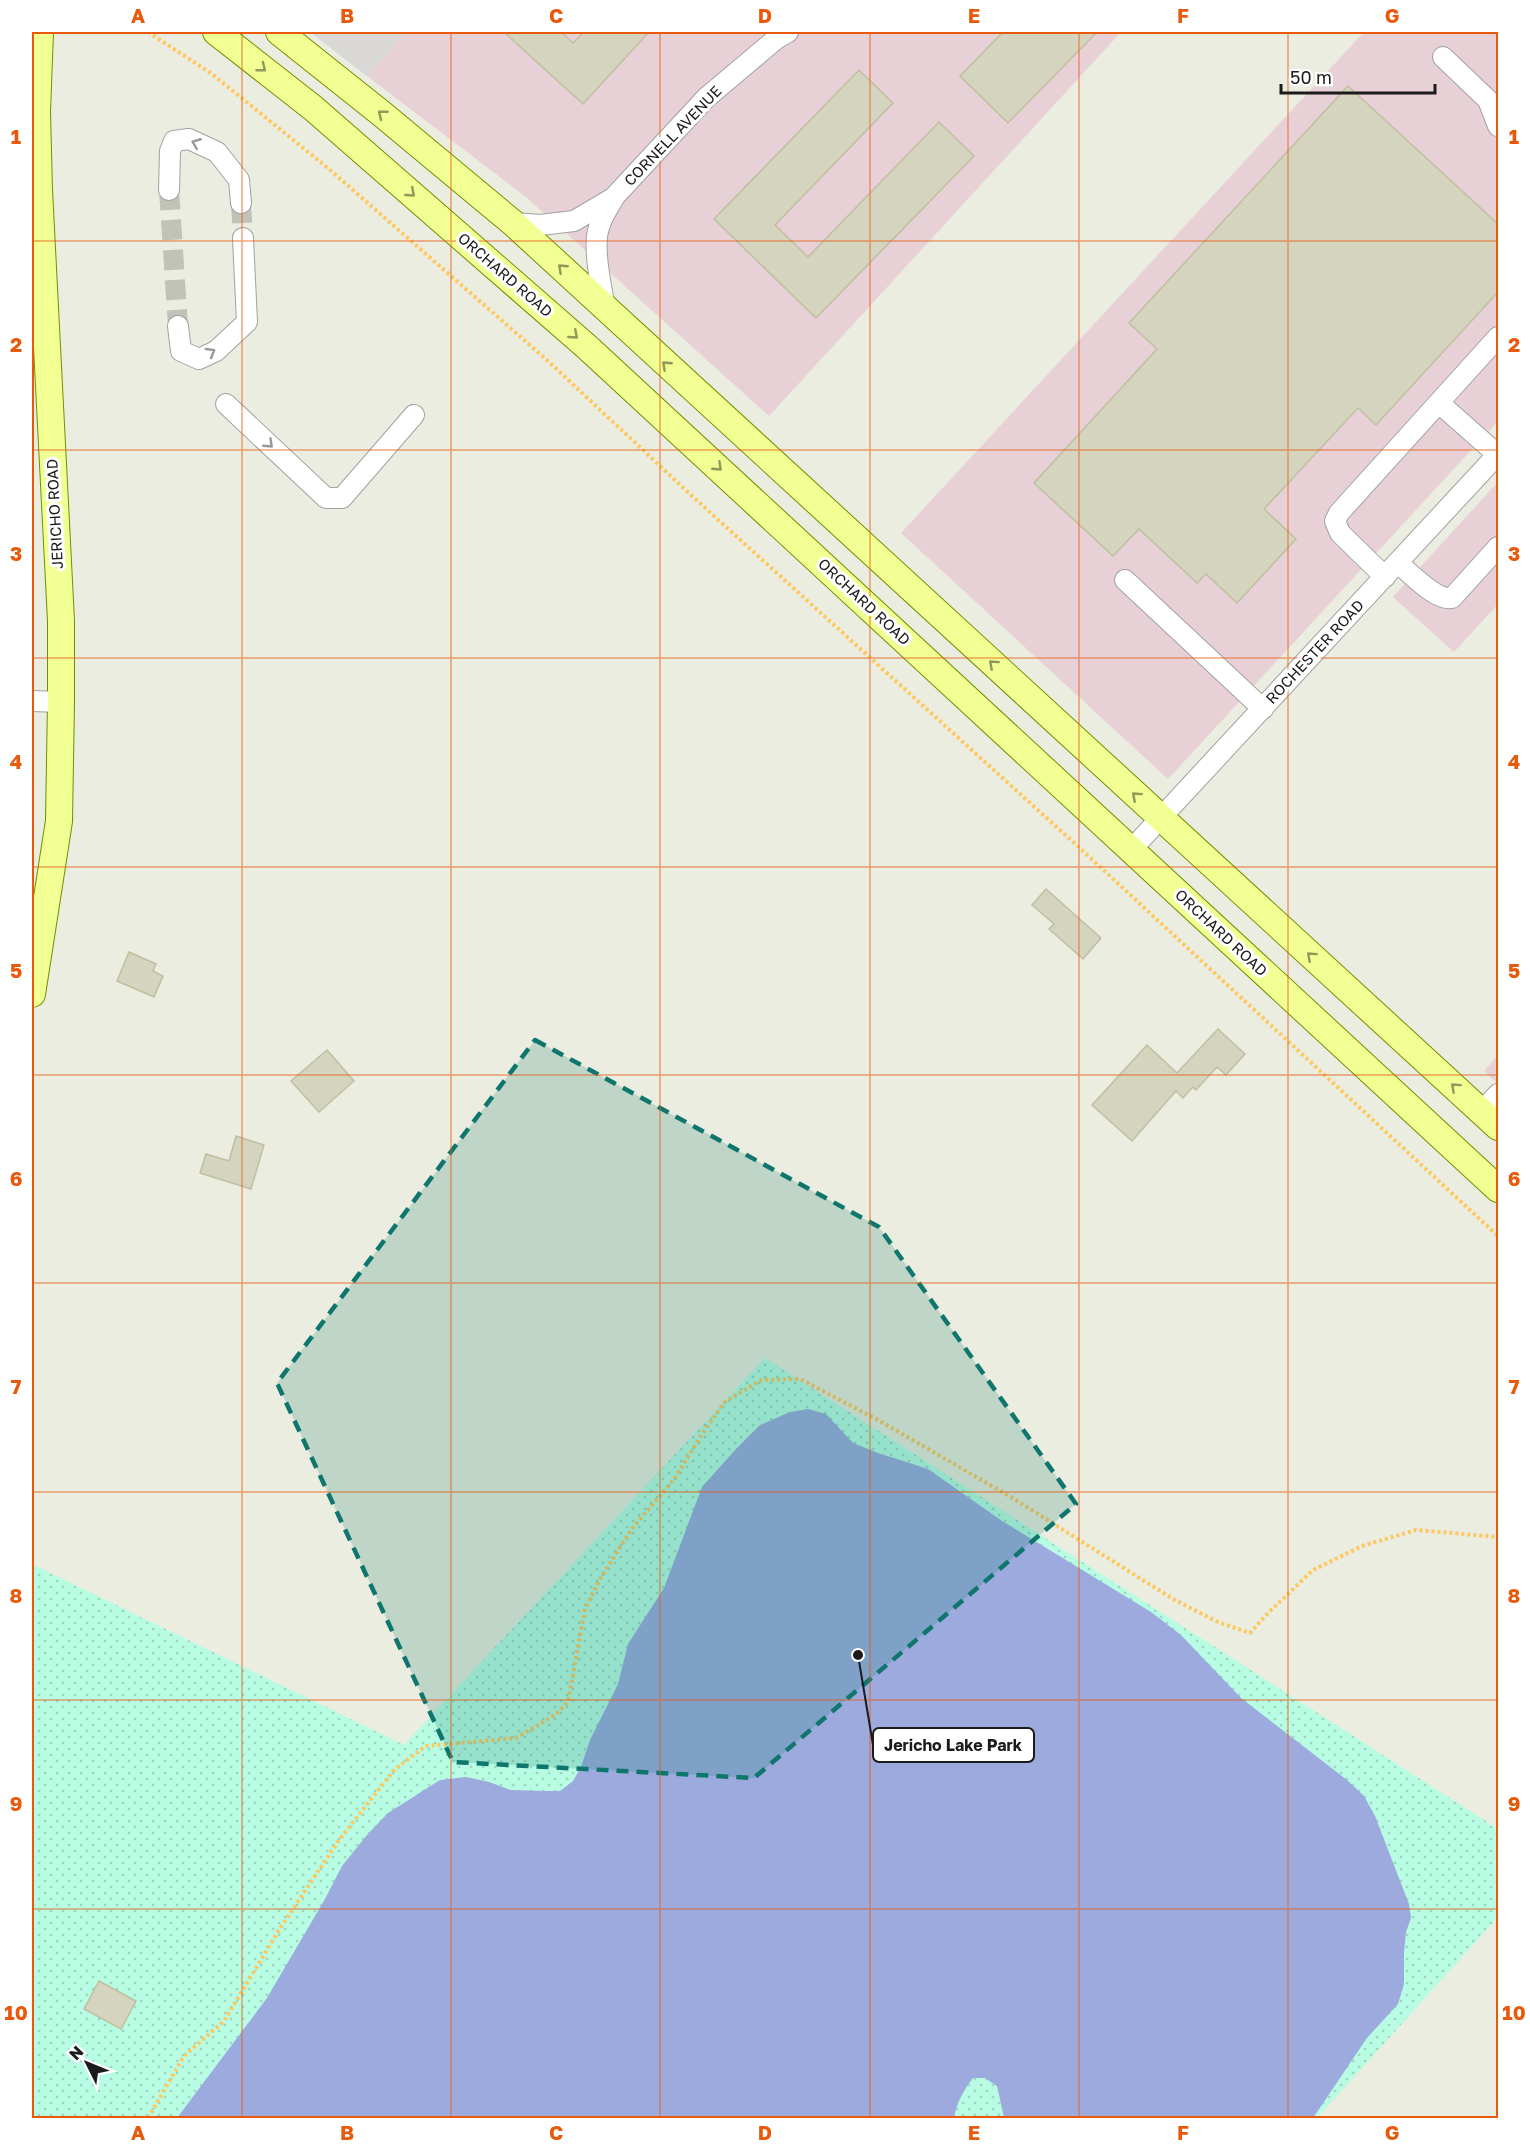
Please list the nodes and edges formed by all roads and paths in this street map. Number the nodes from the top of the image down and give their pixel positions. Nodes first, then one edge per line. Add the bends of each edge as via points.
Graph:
1 (41, 32) edge
2 (148, 32) edge
3 (216, 32) edge
4 (279, 32) edge
5 (788, 32) edge
6 (1443, 57) dead end
7 (1498, 126) edge
8 (169, 190) tunnel mouth
9 (615, 196) junction
10 (241, 203) tunnel mouth
11 (513, 223) junction
12 (243, 238) tunnel mouth
13 (605, 308) junction
14 (178, 326) tunnel mouth
15 (1498, 337) edge
16 (1439, 403) junction
17 (226, 404) dead end
18 (414, 415) dead end
19 (1498, 455) edge
20 (1498, 547) edge
21 (1391, 570) junction
22 (1125, 580) dead end
23 (32, 701) edge
24 (62, 702) junction
25 (1263, 709) junction
26 (1161, 818) junction
27 (1131, 850) junction
28 (32, 994) edge
29 (1493, 1111) edge
30 (1498, 1189) edge
31 (1498, 1236) edge
32 (1498, 1537) edge
33 (147, 2118) edge

1 - 24 main road, JERICHO ROAD via 39,190
2 - 31 path via 212,74 329,169 548,361
3 -> 27 main road, ORCHARD ROAD via 313,108 587,347
11 -> 4 main road
5 - 9 street, CORNELL AVENUE via 706,98
6 - 7 street via 1488,100
10 -> 8 street via 239,180 217,152 189,139 174,141 170,151
9 - 11 street, CORNELL AVENUE via 574,221
9 - 13 street, CORNELL AVENUE via 597,236
13 -> 11 main road
14 -> 12 street via 181,351 199,359 216,351 247,322
26 -> 13 main road
15 - 16 street
16 - 19 street
16 - 21 street via 1335,521 1340,533
17 -> 18 street via 326,498 342,498
19 - 21 street, ROCHESTER ROAD
20 - 21 street via 1452,598 1435,594
21 - 25 street, ROCHESTER ROAD
22 - 25 street
23 - 24 street
24 - 28 main road, JERICHO ROAD via 59,821
25 - 26 street, ROCHESTER ROAD
26 - 27 street, ROCHESTER ROAD
29 -> 26 main road
27 - 30 main road, ORCHARD ROAD
32 - 33 path via 1416,1530 1362,1546 1313,1570 1250,1633 1173,1599 1011,1497 800,1379 761,1380 725,1402 600,1579 585,1609 568,1702 516,1738 426,1746 395,1769 333,1849 224,2021 184,2056

